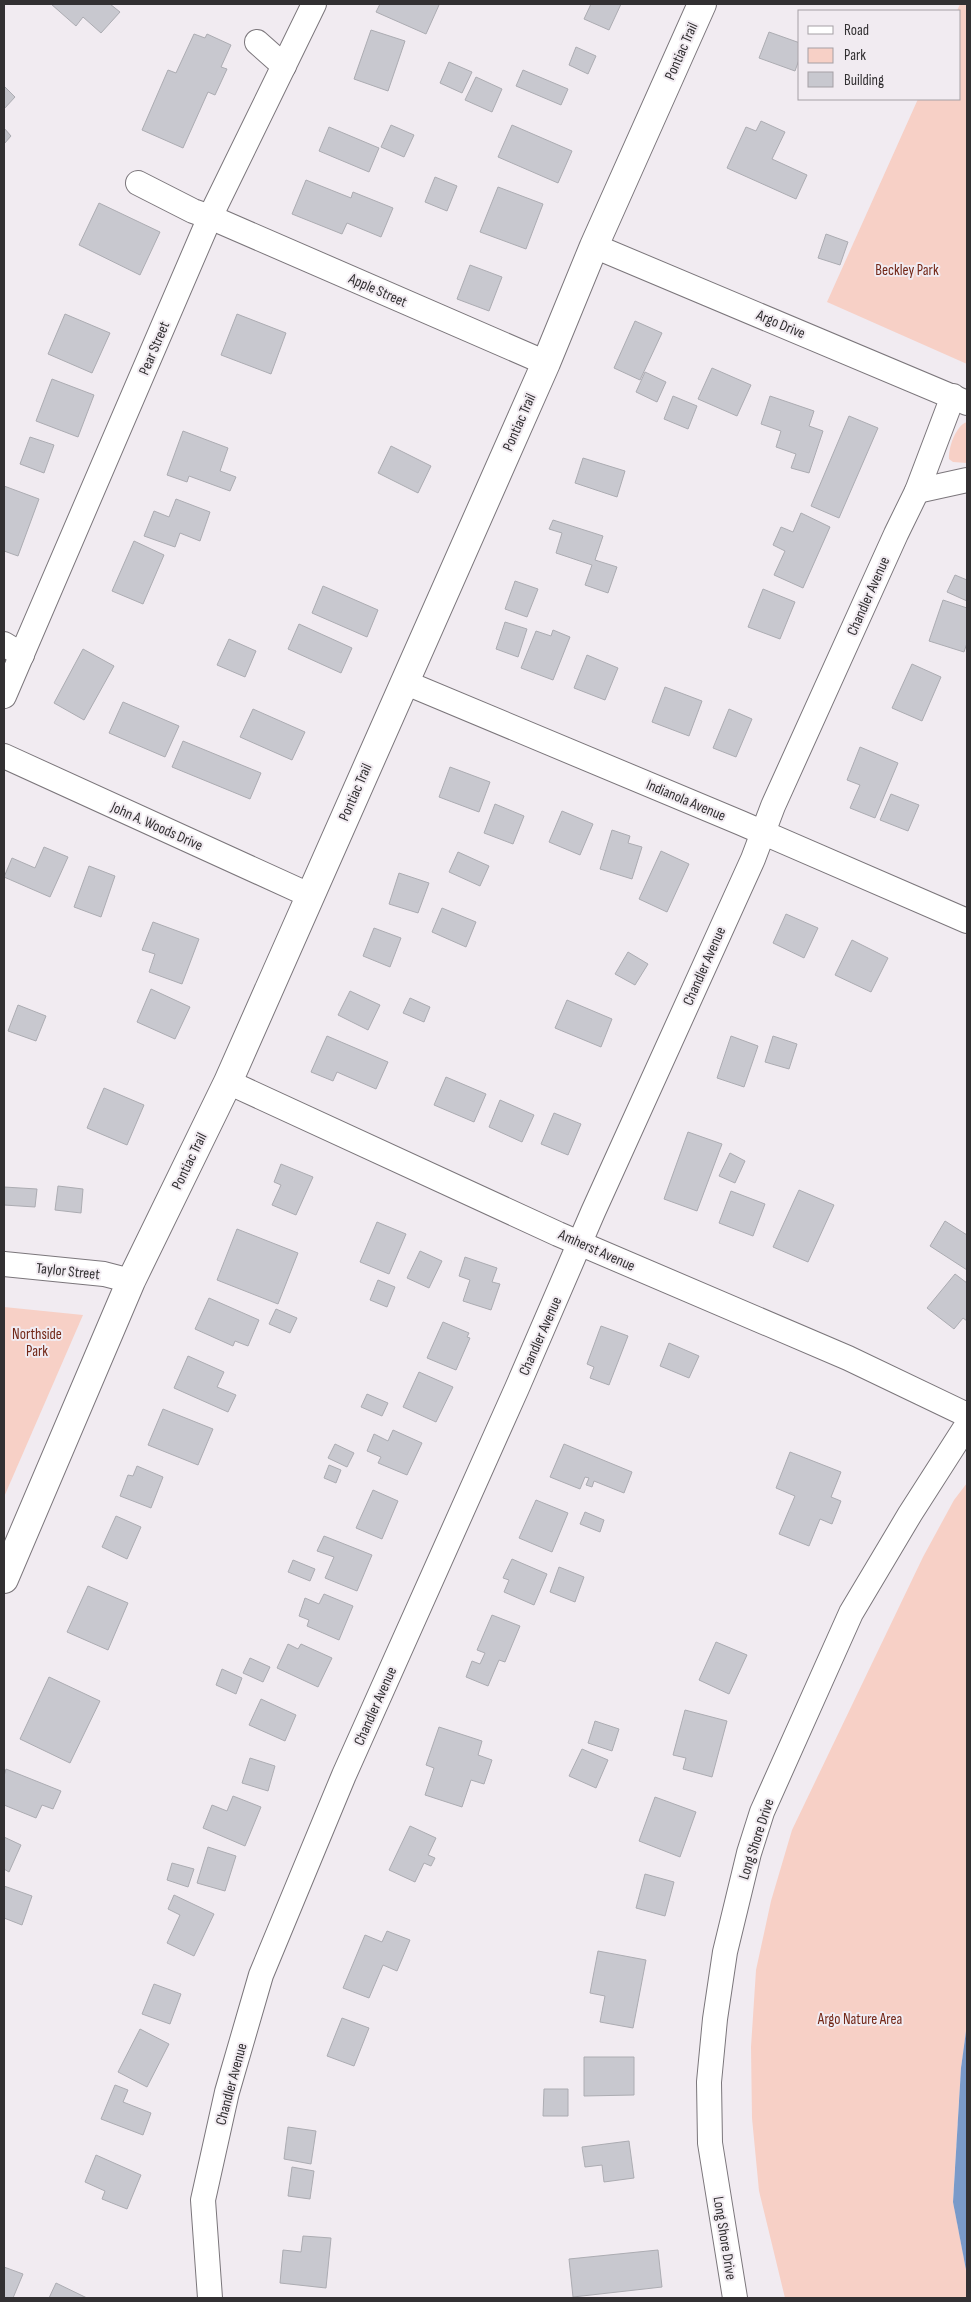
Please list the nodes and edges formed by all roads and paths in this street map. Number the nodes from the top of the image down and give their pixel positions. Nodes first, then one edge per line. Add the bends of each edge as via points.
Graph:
1 (314, 4) edge
2 (702, 4) edge
3 (257, 42) dead end
4 (284, 66) junction
5 (138, 184) dead end
6 (210, 217) junction
7 (594, 246) junction
8 (546, 363) junction
9 (960, 399) edge
10 (967, 480) edge
11 (918, 491) junction
12 (13, 649) edge
13 (404, 682) junction
14 (4, 696) edge
15 (4, 756) edge
16 (764, 833) junction
17 (309, 895) junction
18 (967, 921) edge
19 (228, 1082) junction
20 (580, 1243) junction
21 (4, 1264) edge
22 (131, 1281) junction
23 (967, 1415) edge
24 (967, 1425) edge
25 (4, 1579) edge
26 (210, 2298) edge
27 (735, 2298) edge

1 - 4 street, Pear Street
2 - 7 main road, Pontiac Trail
3 - 4 street
4 - 6 street, Pear Street
5 - 6 street, Apple Street via 193,212
6 - 8 street, Apple Street
6 - 12 street, Pear Street
7 - 8 main road, Pontiac Trail
7 - 9 street, Argo Drive
8 - 13 main road, Pontiac Trail
9 - 11 street, Chandler Avenue
10 - 11 street
11 - 16 street, Chandler Avenue via 773,806
12 - 14 street, Pear Street
13 - 16 street, Indianola Avenue
13 - 17 main road, Pontiac Trail
15 - 17 street, John A. Woods Drive
16 - 18 street, Indianola Avenue
16 - 20 street, Chandler Avenue
17 - 19 main road, Pontiac Trail
19 - 20 street, Amherst Avenue
19 - 22 main road, Pontiac Trail
20 - 23 street, Amherst Avenue via 848,1358
20 - 26 street, Chandler Avenue via 344,1775 261,1974 227,2092 203,2200
21 - 22 street, Taylor Street via 104,1274
22 - 25 main road, Pontiac Trail
24 - 27 street, Long Shore Drive via 851,1613 762,1812 749,1853 725,1952 709,2082 710,2142

